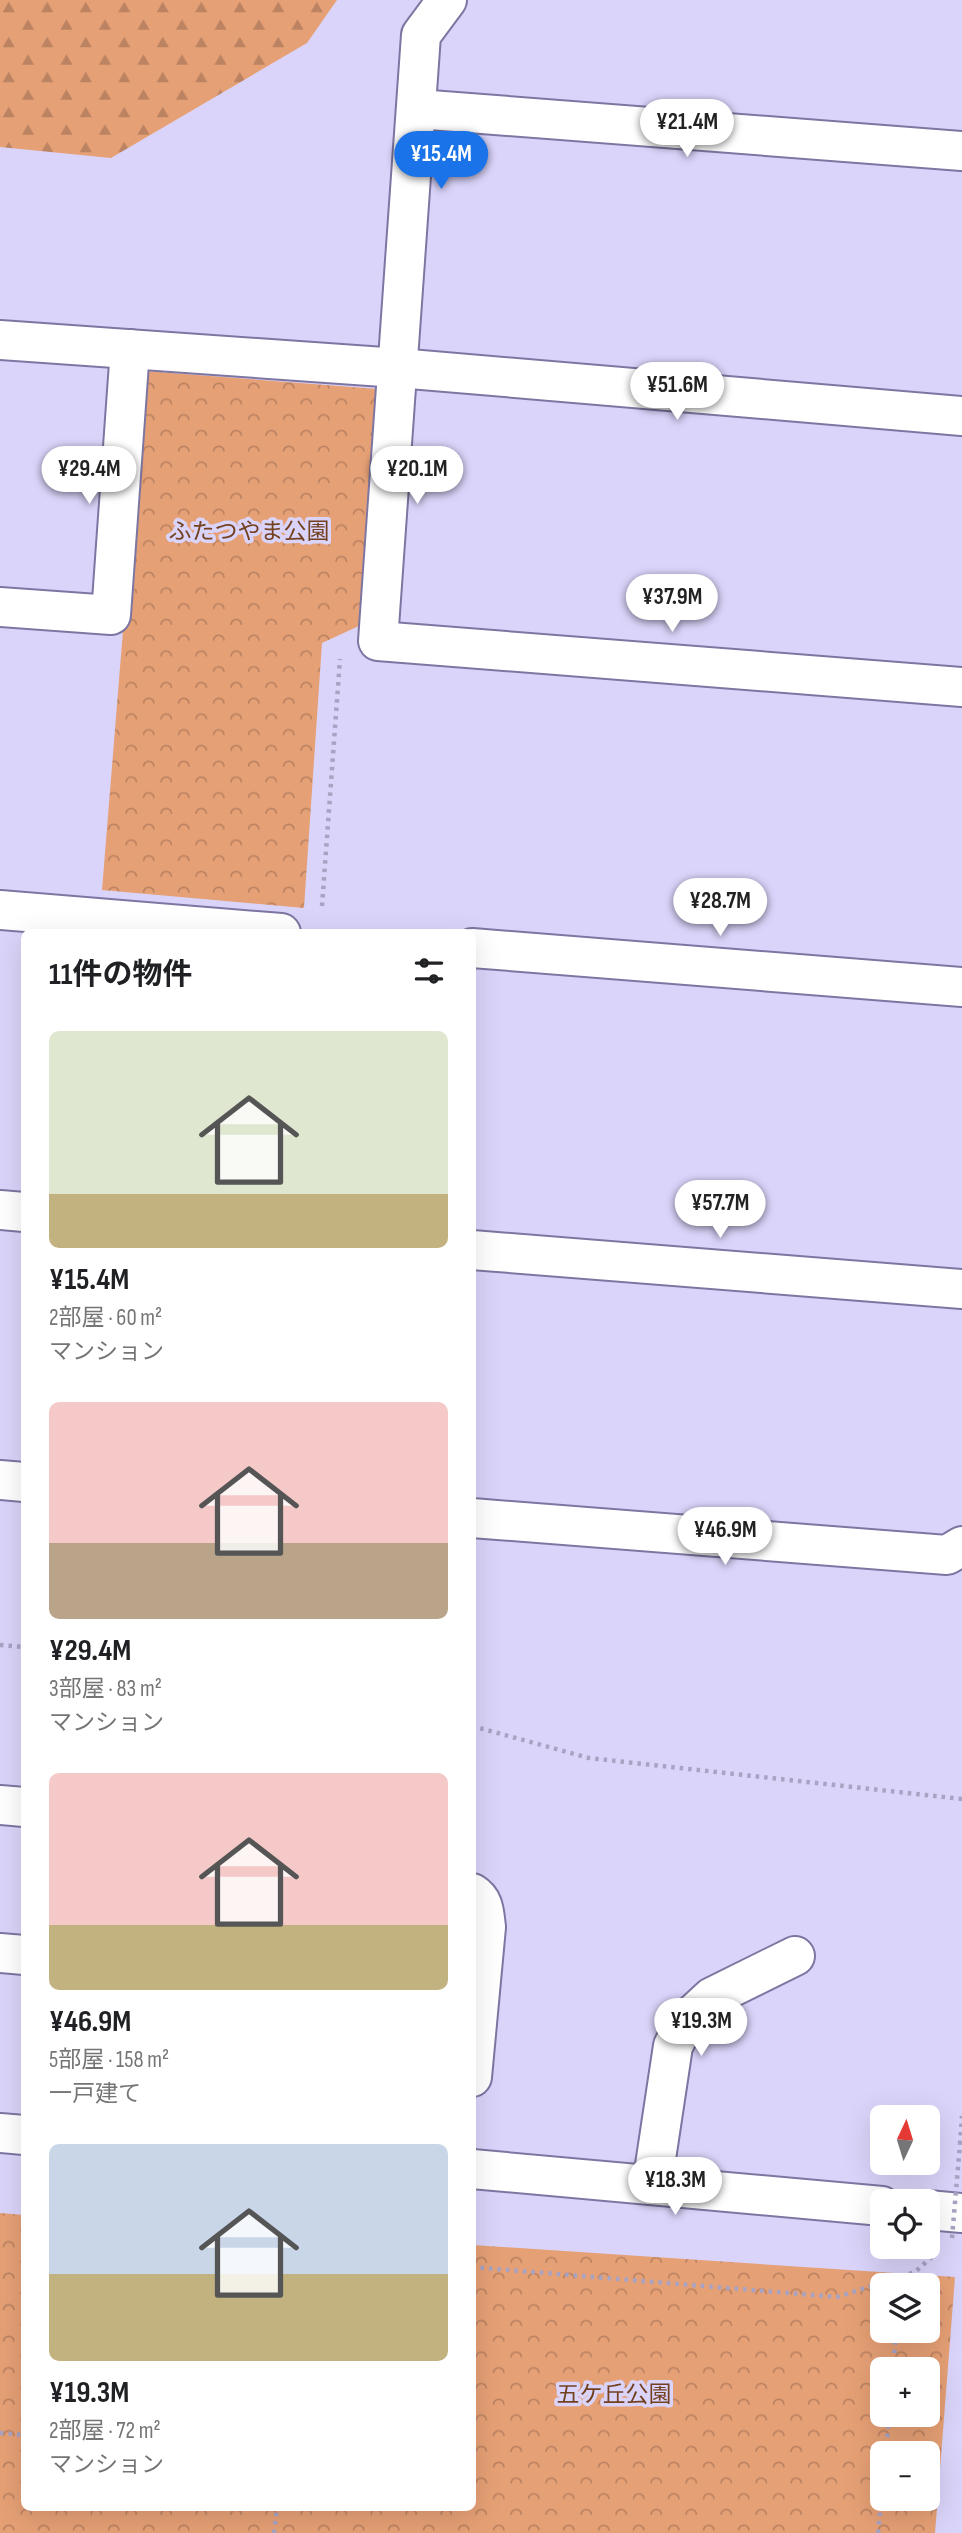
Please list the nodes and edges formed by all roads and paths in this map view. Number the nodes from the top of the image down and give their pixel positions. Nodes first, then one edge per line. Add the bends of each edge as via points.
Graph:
1 (447, 0) edge
2 (417, 109) junction
3 (962, 150) edge
4 (0, 340) edge
5 (130, 349) junction
6 (398, 368) junction
7 (962, 416) edge
8 (0, 607) edge
9 (378, 640) junction
10 (962, 687) edge
11 (322, 906) dead end
12 (0, 910) edge
13 (232, 929) edge
14 (476, 948) edge
15 (962, 987) edge
16 (0, 1210) edge
17 (21, 1212) edge
18 (476, 1250) edge
19 (962, 1289) edge
20 (0, 1480) edge
21 (21, 1482) edge
22 (476, 1518) edge
23 (962, 1546) edge
24 (0, 1645) edge
25 (21, 1647) edge
26 (476, 1727) edge
27 (962, 1799) edge
28 (0, 1805) edge
29 (21, 1807) edge
30 (476, 1895) edge
31 (0, 1953) edge
32 (21, 1955) edge
33 (795, 1956) dead end
34 (476, 2034) edge
35 (962, 2116) edge
36 (0, 2133) edge
37 (21, 2135) edge
38 (476, 2169) edge
39 (652, 2185) junction
40 (870, 2205) edge
41 (947, 2220) edge
42 (476, 2267) edge
43 (912, 2273) edge
44 (870, 2287) edge
45 (0, 2433) edge
46 (21, 2435) edge
47 (277, 2511) edge
48 (880, 2511) edge
49 (274, 2533) edge
50 (878, 2533) edge

1 - 2 street via 421,36
2 - 3 street
2 - 6 street
4 - 5 street
5 - 6 street
5 - 8 street via 111,615
6 - 7 street
6 - 9 street
9 - 10 street
9 - 11 path via 341,655
12 - 13 street
14 - 15 street
16 - 17 street
18 - 19 street
20 - 21 street
22 - 23 street via 947,1555
24 - 25 path
26 - 27 path via 589,1758
28 - 29 street
30 - 34 street via 484,1908 486,1927
31 - 32 street
33 - 39 street via 712,1997 686,2021 673,2046
35 - 41 path, bridge
36 - 37 street
38 - 39 street
39 - 40 street
41 - 43 path
42 - 44 path via 837,2297
45 - 46 path
47 - 49 path
48 - 50 path

